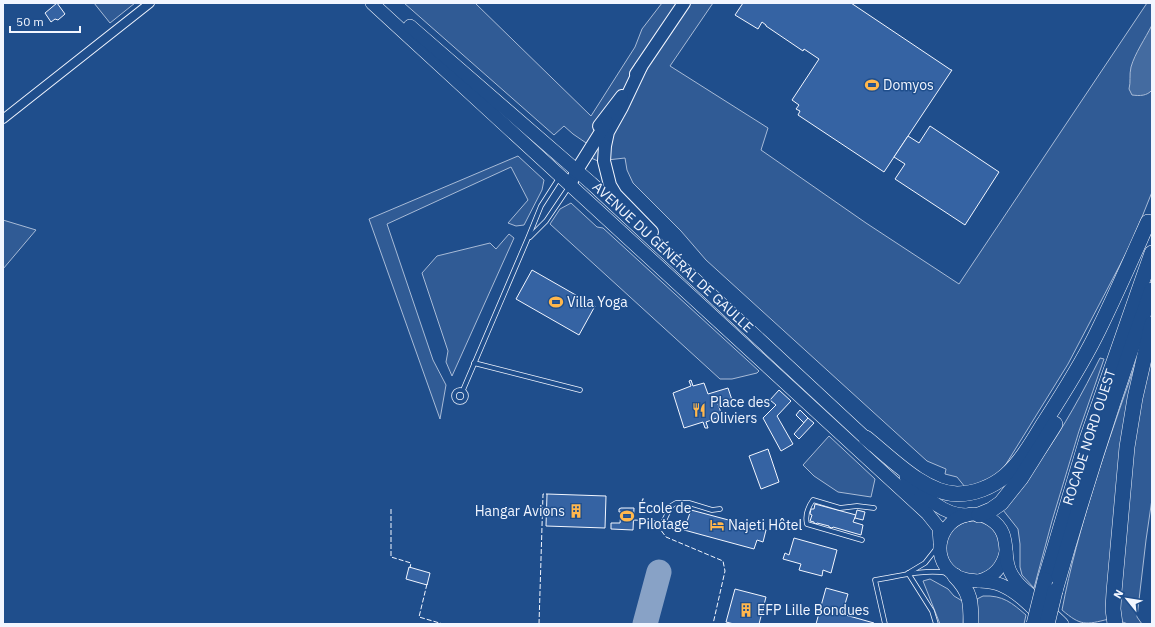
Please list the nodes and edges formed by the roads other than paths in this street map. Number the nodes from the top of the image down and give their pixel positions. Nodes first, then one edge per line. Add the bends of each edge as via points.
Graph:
1 (150, 3) edge
2 (372, 3) edge
3 (384, 3) edge
4 (684, 3) edge
5 (641, 67) junction
6 (3, 119) edge
7 (574, 168) junction
8 (560, 176) junction
9 (570, 185) junction
10 (1150, 217) edge
11 (528, 238) junction
12 (1152, 253) edge
13 (681, 267) junction
14 (1152, 290) edge
15 (1152, 324) edge
16 (474, 363) junction
17 (462, 390) dead end
18 (580, 390) dead end
19 (866, 438) junction
20 (874, 508) dead end
21 (720, 509) dead end
22 (973, 514) junction
23 (662, 525) dead end
24 (862, 540) dead end
25 (940, 542) junction
26 (1006, 550) junction
27 (908, 573) junction
28 (954, 575) junction
29 (978, 581) junction
30 (1050, 586) junction
31 (885, 624) edge
32 (936, 624) edge
33 (971, 624) edge
34 (1034, 624) edge
35 (1047, 624) edge
36 (1050, 624) edge
37 (1062, 624) edge
38 (1115, 624) edge

1 - 6 street
2 - 8 main road, AVENUE DU GÉNÉRAL DE GAULLE
3 - 7 main road, AVENUE DU GÉNÉRAL DE GAULLE
4 - 5 main road
5 - 7 main road
5 - 13 main road via 608,132 605,146 606,171 616,195 663,243
7 - 8 main road
7 - 9 main road
7 - 13 main road, AVENUE DU GÉNÉRAL DE GAULLE
8 - 9 main road, AVENUE DU GÉNÉRAL DE GAULLE
8 - 11 lane via 541,206
9 - 11 lane via 546,221
9 - 25 main road, AVENUE DU GÉNÉRAL DE GAULLE via 927,513 938,528
10 - 19 highway via 1086,354 1038,432 1012,470 1001,479 987,488 967,493 942,491 915,478
10 - 22 highway via 1090,361 1070,400 1021,478 997,506 986,512
11 - 16 lane
12 - 30 highway, ROCADE NORD OUEST via 1087,438
13 - 19 main road, AVENUE DU GÉNÉRAL DE GAULLE
14 - 30 highway, ROCADE NORD OUEST
15 - 38 highway via 1135,398 1126,453 1114,592
16 - 17 lane
16 - 18 lane
19 - 22 main road, AVENUE DU GÉNÉRAL DE GAULLE via 937,504 955,514
20 - 24 lane via 840,508 813,500 809,506 807,524
21 - 23 lane via 712,510 690,503 676,502 671,506
22 - 25 main road via 959,517 949,524
22 - 26 main road via 990,519 1000,527 1005,538
25 - 27 lane via 925,563
25 - 28 main road via 942,561
26 - 29 main road via 999,569
26 - 37 main road via 1014,580
27 - 28 lane via 934,571
27 - 31 lane via 875,580
27 - 32 lane via 932,611
28 - 29 main road
28 - 33 highway via 969,595
29 - 36 main road via 1008,588
30 - 34 highway, ROCADE NORD OUEST, bridge
30 - 35 highway, ROCADE NORD OUEST, bridge

